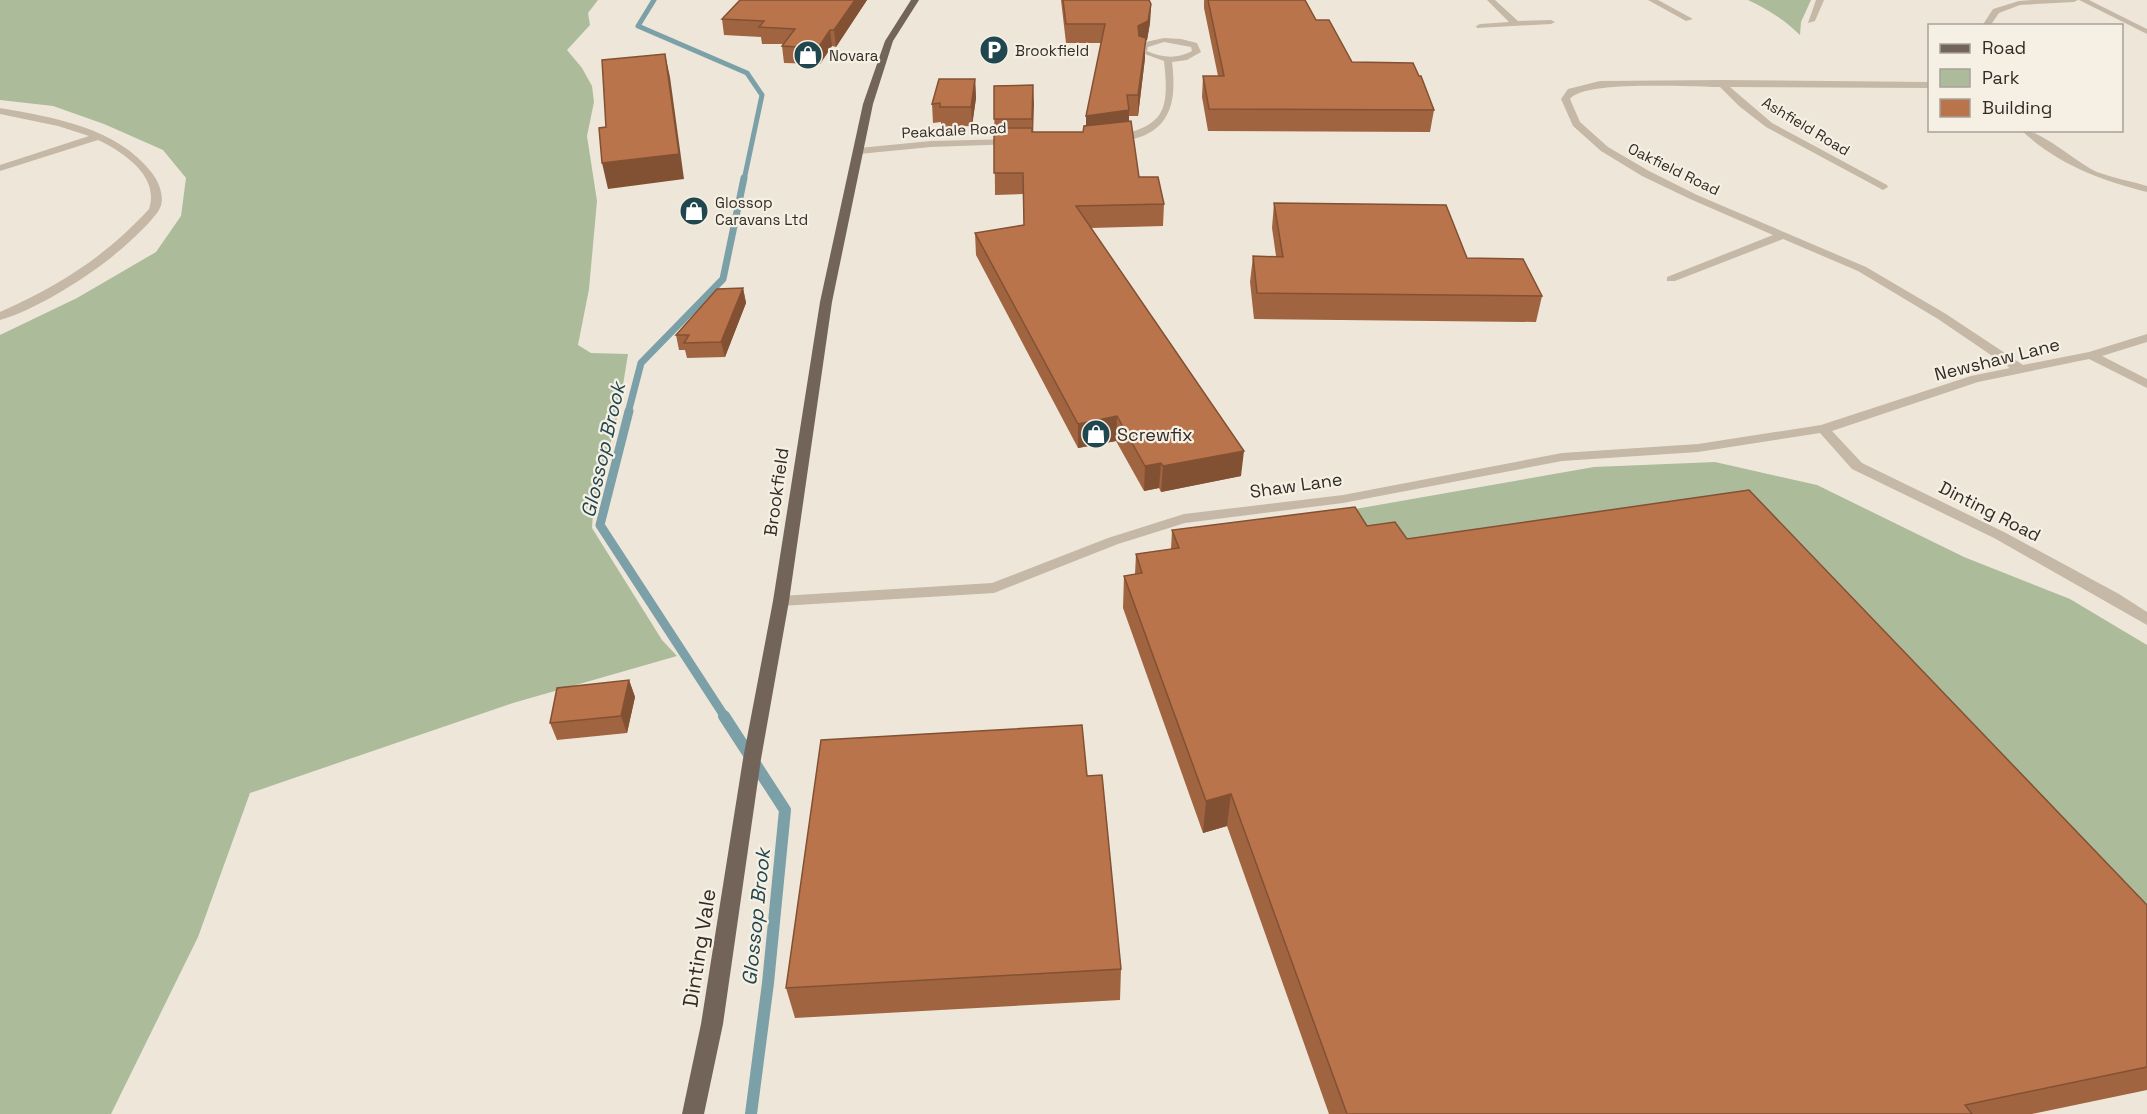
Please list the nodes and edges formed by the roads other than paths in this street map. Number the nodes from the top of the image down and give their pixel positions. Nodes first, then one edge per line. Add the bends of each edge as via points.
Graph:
1 (915, 0) edge
2 (1491, 0) edge
3 (1652, 0) edge
4 (1820, 0) edge
5 (2010, 0) edge
6 (2074, 0) edge
7 (2083, 0) edge
8 (2019, 3) junction
9 (1689, 19) dead end
10 (1811, 21) dead end
11 (1551, 22) dead end
12 (1987, 24) edge
13 (1517, 25) junction
14 (1480, 26) dead end
15 (2147, 32) edge
16 (1168, 60) junction
17 (1721, 83) junction
18 (1928, 85) edge
19 (0, 111) edge
20 (2028, 132) edge
21 (97, 137) junction
22 (1109, 140) edge
23 (1020, 142) edge
24 (859, 151) junction
25 (0, 168) edge
26 (1882, 187) dead end
27 (2147, 189) edge
28 (1783, 235) junction
29 (1671, 279) dead end
30 (0, 316) edge
31 (2147, 338) edge
32 (2091, 355) junction
33 (2020, 369) junction
34 (2147, 384) edge
35 (1823, 429) junction
36 (781, 601) junction
37 (2147, 620) edge
38 (747, 788) joint
39 (693, 1114) edge

1 - 24 main road, Brookfield via 878,69
2 - 13 street
3 - 9 street
4 - 10 street
5 - 8 street
6 - 8 street
7 - 15 street
8 - 12 street via 1996,11
11 - 13 street
13 - 14 street
16 - 16 street via 1143,52 1144,45 1181,41 1194,45 1197,52
16 - 22 street via 1168,102 1158,125 1137,135
17 - 18 street, Oakfield Road
17 - 26 street, Ashfield Road via 1769,125
17 - 28 street, Oakfield Road via 1600,84 1571,91 1564,99 1565,108 1573,121 1606,152 1652,178
19 - 21 street via 42,118
20 - 27 street via 2094,174
21 - 25 street
21 - 30 street via 144,166 156,187 154,207 97,264
23 - 24 street, Peakdale Road
24 - 36 main road, Brookfield via 826,302
28 - 29 street
28 - 33 street, Oakfield Road via 1860,268
31 - 32 street, Newshaw Lane
32 - 33 street, Newshaw Lane
32 - 34 street
33 - 35 street, Newshaw Lane via 1975,379
35 - 36 street, Shaw Lane via 1698,448 1562,457 1343,499 1184,519 1113,541 994,588
35 - 37 street, Dinting Road via 1857,466 1999,536
36 - 38 main road, Brookfield
38 - 39 main road, Dinting Vale via 712,1024

